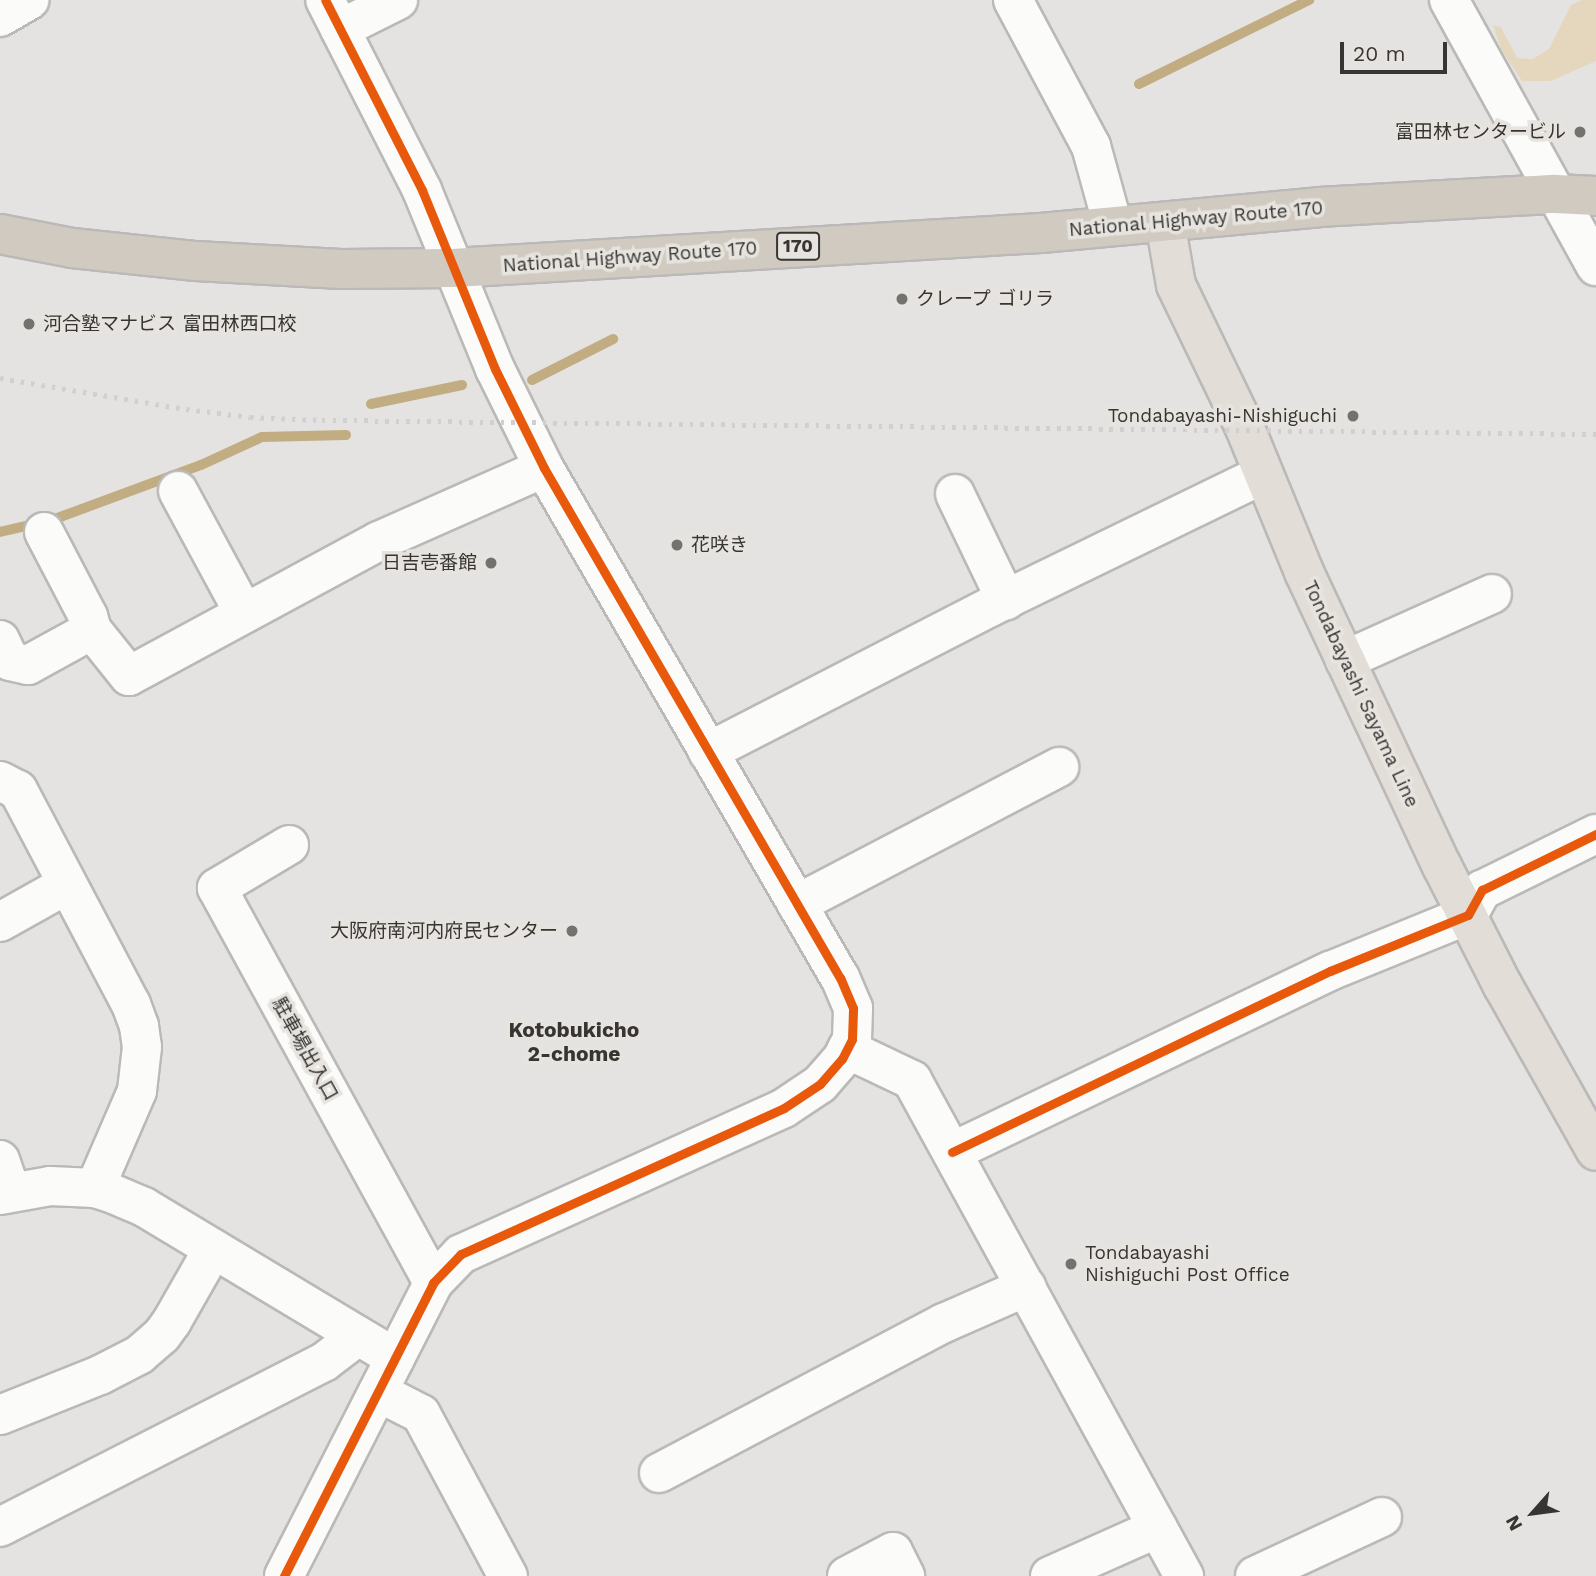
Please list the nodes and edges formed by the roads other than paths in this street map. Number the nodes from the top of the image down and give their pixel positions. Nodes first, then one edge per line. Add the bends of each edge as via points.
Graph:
1 (30, 0) edge
2 (398, 0) edge
3 (1013, 0) edge
4 (1449, 0) edge
5 (333, 15) edge
6 (0, 17) edge
7 (1555, 194) junction
8 (1596, 196) edge
9 (1165, 222) junction
10 (1113, 226) junction
11 (0, 234) edge
12 (1596, 266) edge
13 (453, 268) junction
14 (544, 468) junction
15 (1262, 475) junction
16 (178, 491) dead end
17 (955, 494) dead end
18 (44, 532) dead end
19 (1492, 594) dead end
20 (1006, 600) junction
21 (244, 613) junction
22 (92, 630) junction
23 (0, 640) edge
24 (1346, 660) junction
25 (709, 752) junction
26 (1059, 766) dead end
27 (0, 781) edge
28 (1596, 834) edge
29 (289, 845) dead end
30 (66, 885) junction
31 (797, 904) junction
32 (1468, 915) junction
33 (0, 922) edge
34 (847, 1049) junction
35 (1596, 1151) edge
36 (952, 1152) junction
37 (4, 1182) edge
38 (95, 1188) junction
39 (213, 1249) junction
40 (433, 1283) junction
41 (1026, 1287) junction
42 (358, 1336) junction
43 (395, 1358) junction
44 (378, 1392) junction
45 (0, 1415) edge
46 (659, 1473) dead end
47 (1382, 1517) dead end
48 (0, 1527) edge
49 (1158, 1528) junction
50 (284, 1576) edge
51 (508, 1576) edge
52 (847, 1576) edge
53 (905, 1576) edge
54 (1050, 1576) edge
55 (1184, 1576) edge
56 (1255, 1576) edge

1 - 6 street
2 - 5 street
3 - 10 street via 1091,146
4 - 7 street
5 - 13 street via 422,190
7 - 8 highway, National Highway Route 170 / 170
7 - 9 highway, National Highway Route 170 / 170 via 1319,207
7 - 12 street
9 - 10 highway, National Highway Route 170 / 170
9 - 15 main road, Tondabayashi Sayama Line via 1176,285 1245,428
10 - 13 highway, National Highway Route 170 / 170
11 - 13 highway, National Highway Route 170 / 170 via 72,248 196,261 341,269
13 - 14 street via 501,382
14 - 21 street via 379,541
14 - 25 street via 631,649
15 - 20 street
15 - 24 main road, Tondabayashi Sayama Line
16 - 21 street
17 - 20 street
18 - 22 street
19 - 24 street
20 - 25 street
21 - 22 street via 129,676
22 - 23 street via 28,665 10,661
24 - 32 main road, Tondabayashi Sayama Line
25 - 31 street
26 - 31 street
27 - 30 street via 18,790
28 - 32 street via 1482,890
29 - 40 street, 駐車場出入口 via 217,888
30 - 33 street
30 - 38 street via 131,1004 142,1046 137,1091
31 - 34 street via 853,1008
32 - 35 main road, Tondabayashi Sayama Line
32 - 36 street via 1330,971
34 - 36 street via 912,1080
34 - 40 street via 820,1084 784,1108 505,1232 461,1254
36 - 41 street
37 - 38 street
38 - 39 street via 144,1208
39 - 42 street
39 - 45 street via 162,1335 139,1355
40 - 43 street
41 - 46 street via 944,1323
41 - 49 street
42 - 43 street
42 - 48 street via 324,1362
43 - 44 street
44 - 50 street
44 - 51 street via 421,1414
47 - 56 street
49 - 54 street
49 - 55 street
52 - 53 street via 893,1552

